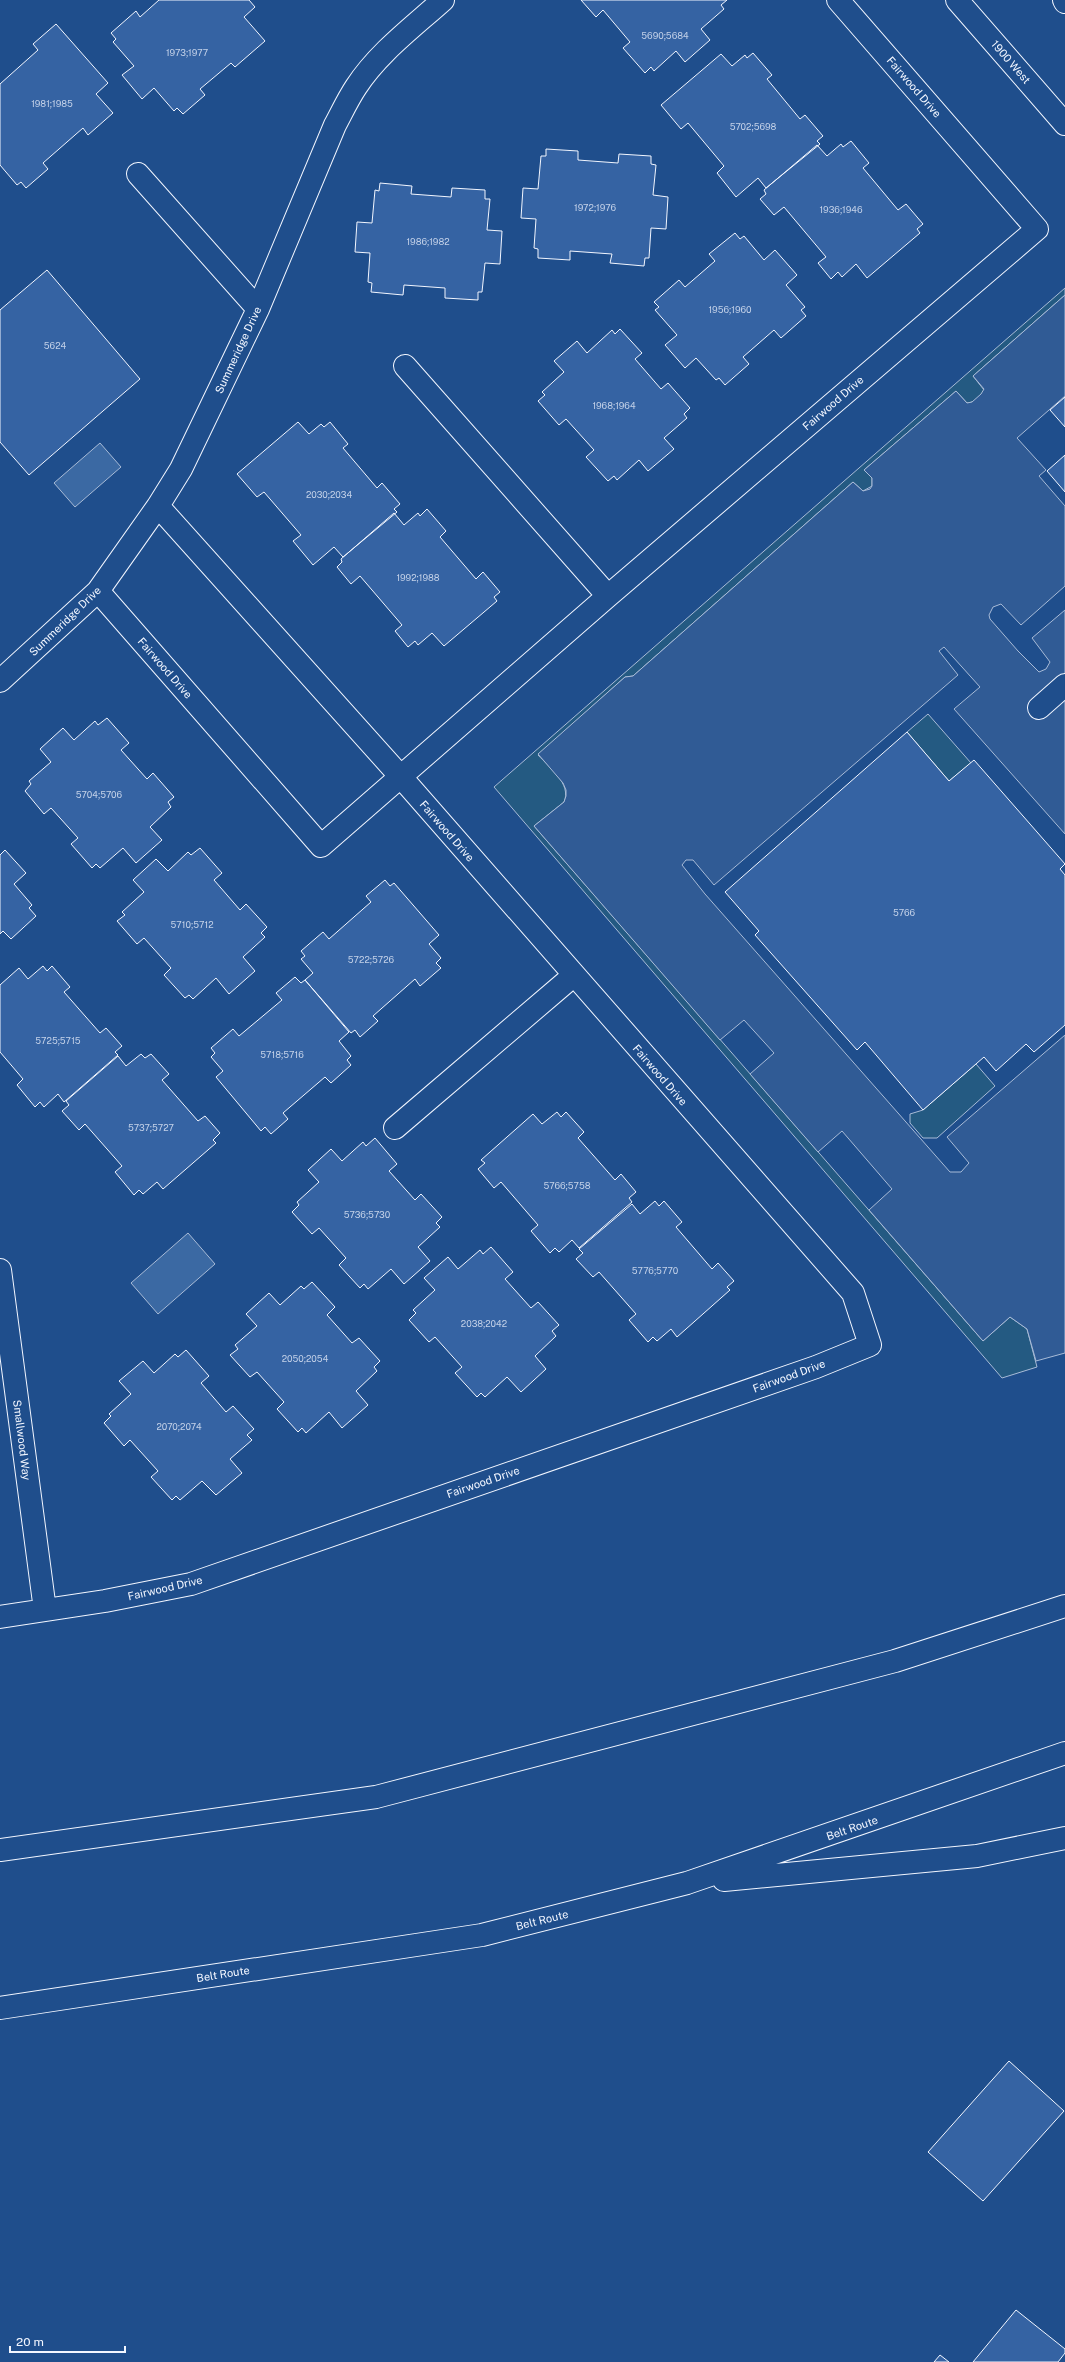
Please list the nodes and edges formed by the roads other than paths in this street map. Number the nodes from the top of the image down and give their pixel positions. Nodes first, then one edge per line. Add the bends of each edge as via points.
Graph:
1 (443, 0) edge
2 (838, 0) edge
3 (957, 0) edge
4 (1065, 124) edge
5 (138, 174) dead end
6 (258, 309) junction
7 (405, 366) dead end
8 (158, 506) junction
9 (98, 591) junction
10 (608, 596) junction
11 (0, 681) edge
12 (1065, 685) edge
13 (1039, 708) dead end
14 (400, 777) junction
15 (573, 976) junction
16 (395, 1128) dead end
17 (0, 1270) edge
18 (1065, 1606) edge
19 (45, 1610) junction
20 (0, 1617) edge
21 (1065, 1754) edge
22 (1065, 1838) edge
23 (0, 1850) edge
24 (687, 1884) junction
25 (0, 2008) edge

1 - 6 main road, Summeridge Drive via 392,46 357,86 335,125
2 - 10 main road, Fairwood Drive via 1037,229
3 - 4 main road, 1900 West
5 - 6 main road
6 - 8 main road, Summeridge Drive via 181,469
7 - 10 main road
8 - 9 main road, Summeridge Drive
8 - 14 main road
9 - 11 main road, Summeridge Drive
9 - 14 main road, Fairwood Drive via 321,846
10 - 14 main road, Fairwood Drive
12 - 13 main road
14 - 15 main road, Fairwood Drive
15 - 16 main road
15 - 19 main road, Fairwood Drive via 853,1293 870,1345 816,1367 191,1584
17 - 19 main road, Smallwood Way
18 - 23 main road via 895,1661 376,1797
19 - 20 main road, Fairwood Drive
21 - 24 main road, Belt Route
22 - 24 main road via 977,1856
24 - 25 main road, Belt Route via 482,1935

